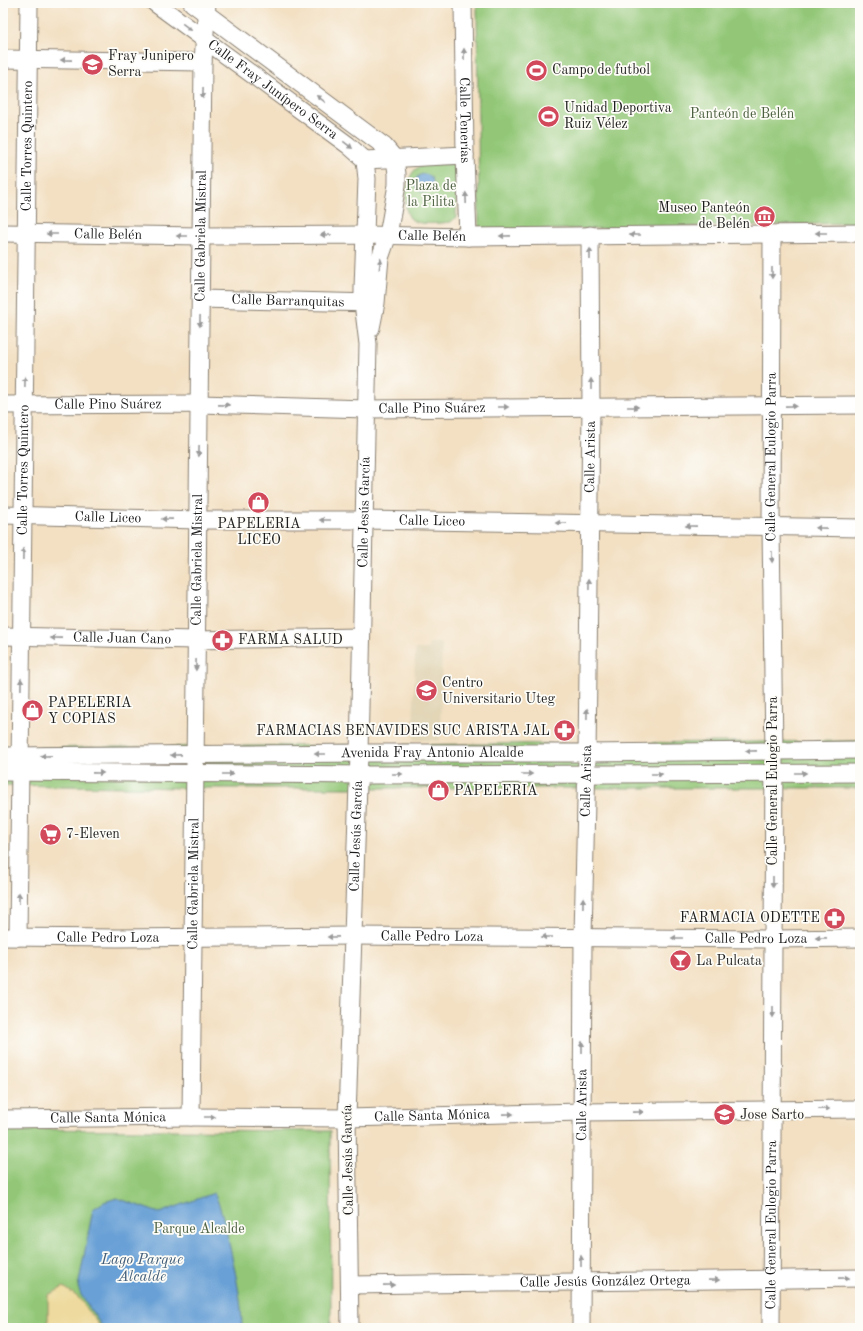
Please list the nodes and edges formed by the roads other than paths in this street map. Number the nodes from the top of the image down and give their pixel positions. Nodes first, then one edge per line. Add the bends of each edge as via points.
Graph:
1 (29, 3) edge
2 (156, 3) edge
3 (192, 3) edge
4 (464, 3) edge
5 (207, 8) edge
6 (204, 40) junction
7 (3, 59) edge
8 (28, 59) junction
9 (203, 62) junction
10 (465, 155) junction
11 (395, 158) junction
12 (365, 160) junction
13 (3, 233) edge
14 (860, 233) edge
15 (26, 234) junction
16 (772, 234) junction
17 (365, 235) junction
18 (388, 235) junction
19 (590, 235) junction
20 (201, 236) junction
21 (468, 237) junction
22 (200, 299) junction
23 (369, 303) junction
24 (199, 404) junction
25 (3, 405) edge
26 (860, 405) edge
27 (24, 406) junction
28 (771, 406) junction
29 (591, 407) junction
30 (366, 408) junction
31 (3, 515) edge
32 (23, 516) junction
33 (198, 520) junction
34 (364, 520) junction
35 (590, 524) junction
36 (771, 527) junction
37 (860, 528) edge
38 (3, 636) edge
39 (22, 637) junction
40 (361, 637) junction
41 (196, 640) junction
42 (774, 750) junction
43 (860, 750) edge
44 (359, 753) junction
45 (587, 753) junction
46 (195, 754) junction
47 (3, 756) edge
48 (20, 764) junction
49 (3, 772) edge
50 (773, 773) junction
51 (860, 773) edge
52 (195, 774) junction
53 (358, 774) junction
54 (586, 774) junction
55 (352, 936) junction
56 (11, 937) edge
57 (583, 937) junction
58 (193, 938) junction
59 (860, 938) edge
60 (773, 939) junction
61 (860, 1109) edge
62 (772, 1110) junction
63 (582, 1112) junction
64 (191, 1117) junction
65 (346, 1118) junction
66 (3, 1119) edge
67 (860, 1278) edge
68 (772, 1279) junction
69 (581, 1282) junction
70 (350, 1285) junction
71 (350, 1328) edge
72 (581, 1328) edge
73 (772, 1328) edge

1 - 8 street, Calle Torres Quintero
2 -> 6 street, Calle Fray Junípero Serra
3 - 5 street, Calle Fray Junípero Serra
10 -> 4 street, Calle Tenerías
5 - 6 street, Calle Gabriela Mistral
11 -> 5 street, Calle Fray Junípero Serra via 384,146
6 - 9 street, Calle Gabriela Mistral
6 -> 12 street, Calle Fray Junípero Serra
7 - 8 street
9 -> 8 street
8 - 15 street, Calle Torres Quintero
9 -> 20 street, Calle Gabriela Mistral
10 - 11 street
21 -> 10 street, Calle Tenerías
11 - 12 street
11 - 18 street, Calle Jesús García via 397,185
12 - 17 street, Calle Jesús García
13 - 15 street, Calle Belén
14 -> 16 street, Calle Belén
20 -> 15 street, Calle Belén
27 -> 15 street, Calle Torres Quintero
16 -> 19 street, Calle Belén
16 -> 28 street, Calle General Eulogio Parra
17 - 18 street, Calle Belén
17 -> 20 street, Calle Belén
17 - 23 street, Calle Jesús García
18 - 21 street, Calle Belén
23 -> 18 street, Calle Jesús García
19 -> 21 street, Calle Belén
29 -> 19 street, Calle Arista
20 - 22 street, Calle Gabriela Mistral
22 - 23 street, Calle Barranquitas
22 -> 24 street, Calle Gabriela Mistral
23 - 30 street, Calle Jesús García
24 - 27 street, Calle Pino Suárez
24 -> 30 street, Calle Pino Suárez
24 -> 33 street, Calle Gabriela Mistral
25 - 27 street, Calle Pino Suárez
28 -> 26 street, Calle Pino Suárez
27 - 32 street, Calle Torres Quintero
29 -> 28 street, Calle Pino Suárez
28 - 36 street, Calle General Eulogio Parra
30 -> 29 street, Calle Pino Suárez
29 - 35 street, Calle Arista
30 - 34 street, Calle Jesús García
31 - 32 street, Calle Liceo
33 -> 32 street, Calle Liceo
39 -> 32 street, Calle Torres Quintero
34 -> 33 street, Calle Liceo
33 - 41 street, Calle Gabriela Mistral
35 -> 34 street, Calle Liceo
34 - 40 street, Calle Jesús García
36 -> 35 street, Calle Liceo
45 -> 35 street, Calle Arista
37 -> 36 street, Calle Liceo
36 -> 42 street, Calle General Eulogio Parra
38 - 39 street, Calle Juan Cano
41 -> 39 street, Calle Juan Cano
48 -> 39 street, Calle Torres Quintero
40 - 41 street, Calle Juan Cano
40 - 44 street, Calle Jesús García
41 -> 46 street, Calle Gabriela Mistral
42 - 43 street, Avenida Fray Antonio Alcalde
42 -> 45 street, Avenida Fray Antonio Alcalde
42 - 50 street, Calle General Eulogio Parra
44 - 45 street, Avenida Fray Antonio Alcalde
44 -> 46 street, Avenida Fray Antonio Alcalde
44 - 53 street, Calle Jesús García
45 - 54 street, Calle Arista
46 -> 48 street, Avenida Fray Antonio Alcalde
46 - 52 street, Calle Gabriela Mistral
47 - 48 street, Avenida Fray Antonio Alcalde
48 - 49 street, Avenida Fray Antonio Alcalde
48 -> 52 street, Avenida Fray Antonio Alcalde
56 -> 48 street, Calle Torres Quintero
50 -> 51 street, Avenida Fray Antonio Alcalde
54 -> 50 street, Avenida Fray Antonio Alcalde
50 -> 60 street, Calle General Eulogio Parra
52 -> 53 street, Avenida Fray Antonio Alcalde
52 - 58 street, Calle Gabriela Mistral
53 -> 54 street, Avenida Fray Antonio Alcalde
53 - 55 street, Calle Jesús García
57 -> 54 street, Calle Arista
57 -> 55 street, Calle Pedro Loza
55 -> 58 street, Calle Pedro Loza
55 - 65 street, Calle Jesús García
56 - 58 street, Calle Pedro Loza
60 -> 57 street, Calle Pedro Loza
63 -> 57 street, Calle Arista
58 - 64 street, Calle Gabriela Mistral
59 -> 60 street, Calle Pedro Loza
60 -> 62 street, Calle General Eulogio Parra
62 -> 61 street, Calle Santa Mónica
63 -> 62 street, Calle Santa Mónica
62 - 68 street, Calle General Eulogio Parra
65 -> 63 street, Calle Santa Mónica
69 -> 63 street, Calle Arista
64 -> 65 street, Calle Santa Mónica
64 - 66 street, Calle Santa Mónica
65 - 70 street, Calle Jesús García
68 -> 67 street, Calle Jesús González Ortega
69 -> 68 street, Calle Jesús González Ortega
68 - 73 street, Calle General Eulogio Parra
70 -> 69 street, Calle Jesús González Ortega
69 - 72 street, Calle Arista
70 - 71 street, Calle Jesús García

